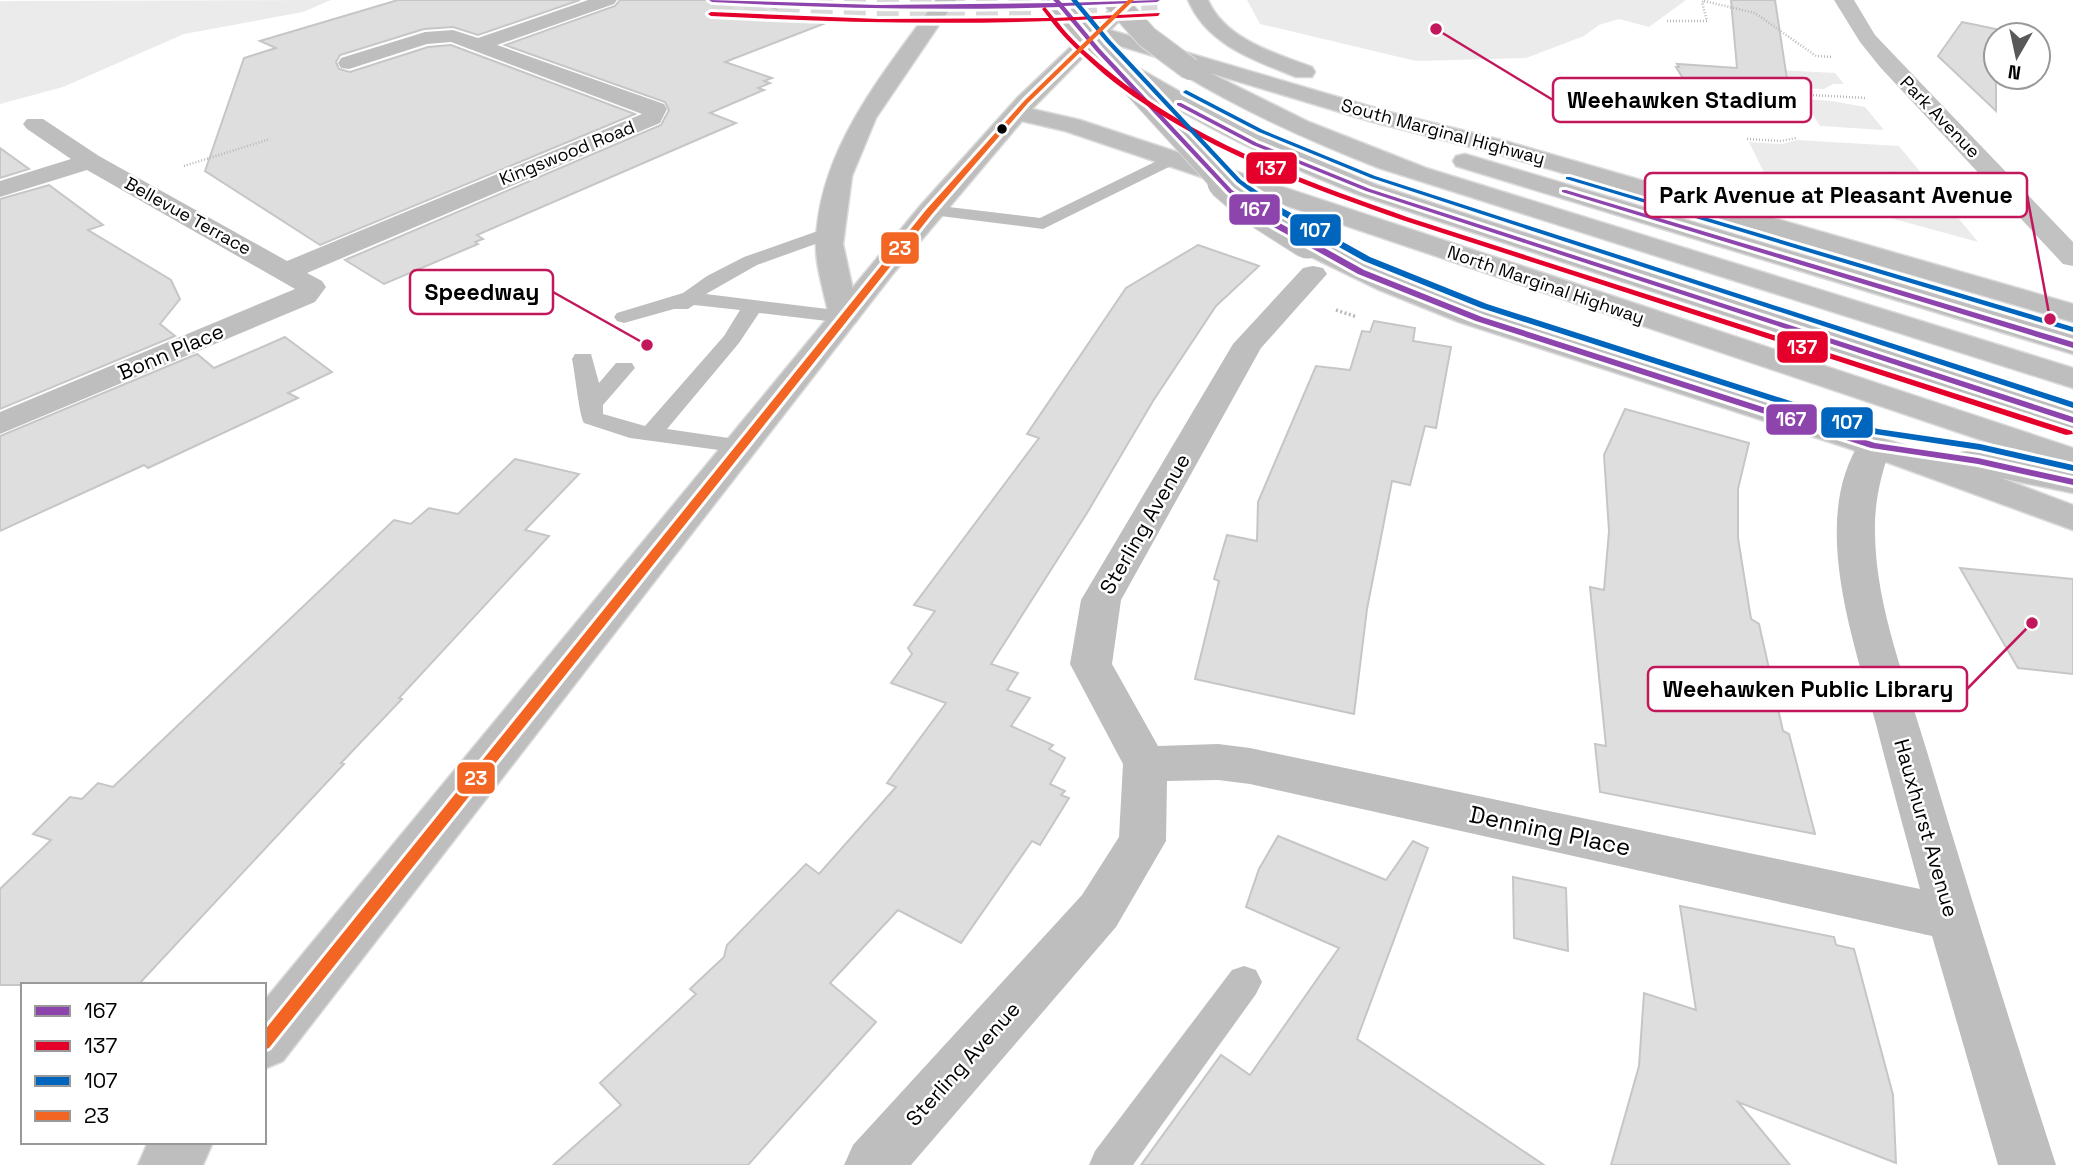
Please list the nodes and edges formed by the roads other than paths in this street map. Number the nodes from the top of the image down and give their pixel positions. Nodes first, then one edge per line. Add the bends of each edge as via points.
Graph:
1 (607, 0) edge
2 (946, 0) edge
3 (1114, 0) edge
4 (1131, 0) edge
5 (1198, 0) edge
6 (1844, 0) edge
7 (1057, 2) edge
8 (1096, 41) junction
9 (477, 45) junction
10 (349, 63) dead end
11 (1190, 69) junction
12 (1018, 113) junction
13 (35, 124) dead end
14 (1496, 146) junction
15 (1171, 159) junction
16 (89, 160) junction
17 (0, 189) edge
18 (932, 210) junction
19 (829, 233) junction
20 (2073, 258) edge
21 (1310, 259) junction
22 (287, 271) junction
23 (688, 298) junction
24 (752, 307) junction
25 (2073, 313) edge
26 (624, 317) dead end
27 (844, 317) junction
28 (661, 323) dead end
29 (2073, 345) edge
30 (583, 359) dead end
31 (624, 368) dead end
32 (2073, 378) edge
33 (592, 404) junction
34 (2073, 420) edge
35 (0, 425) edge
36 (650, 434) junction
37 (741, 446) junction
38 (1874, 446) junction
39 (2073, 460) edge
40 (2073, 482) edge
41 (2073, 518) edge
42 (1145, 764) junction
43 (1952, 918) junction
44 (1244, 982) dead end
45 (266, 1040) edge
46 (183, 1144) edge
47 (167, 1165) edge
48 (873, 1165) edge
49 (1109, 1165) edge
50 (2027, 1165) edge

1 - 9 main road
2 - 19 main road via 849,146
3 - 11 main road, bridge via 1147,37
4 - 8 main road
5 - 14 main road via 1206,18 1255,51
6 - 20 main road, Park Avenue via 1888,62
7 - 8 main road, bridge
8 - 12 main road
8 - 14 main road, South Marginal Highway
8 - 21 main road, bridge via 1230,191
8 - 34 main road, bridge via 1137,78 1216,124 1368,190
9 - 10 main road via 453,36 437,36
9 - 22 main road, Kingswood Road via 656,109 652,118
11 - 29 main road via 1342,124
11 - 32 main road via 1272,116 1417,173
12 - 15 main road, North Marginal Highway via 1072,125
12 - 18 main road
13 - 16 main road, Bellevue Terrace
14 - 25 main road, South Marginal Highway
15 - 18 lane via 1043,223
15 - 39 main road, North Marginal Highway
16 - 17 main road
16 - 22 main road, Bellevue Terrace
18 - 27 main road
19 - 23 lane via 746,263
19 - 27 main road
21 - 38 main road via 1361,272 1479,319
21 - 42 main road, Sterling Avenue via 1248,344 1101,600 1091,664
22 - 35 main road, Bonn Place via 312,287 305,296
23 - 24 lane
23 - 26 lane
23 - 28 lane
24 - 27 lane
24 - 36 lane via 733,339
27 - 37 main road
30 - 33 lane
31 - 33 lane
33 - 36 lane via 592,418
36 - 37 lane
37 - 45 main road
38 - 40 main road via 1978,461
38 - 41 main road
38 - 43 main road, Hauxhurst Avenue via 1857,506 1862,599
42 - 43 main road, Denning Place via 1250,766
42 - 48 main road, Sterling Avenue via 1142,841 1099,911
43 - 50 main road, Hauxhurst Avenue
44 - 49 lane
46 - 47 main road

